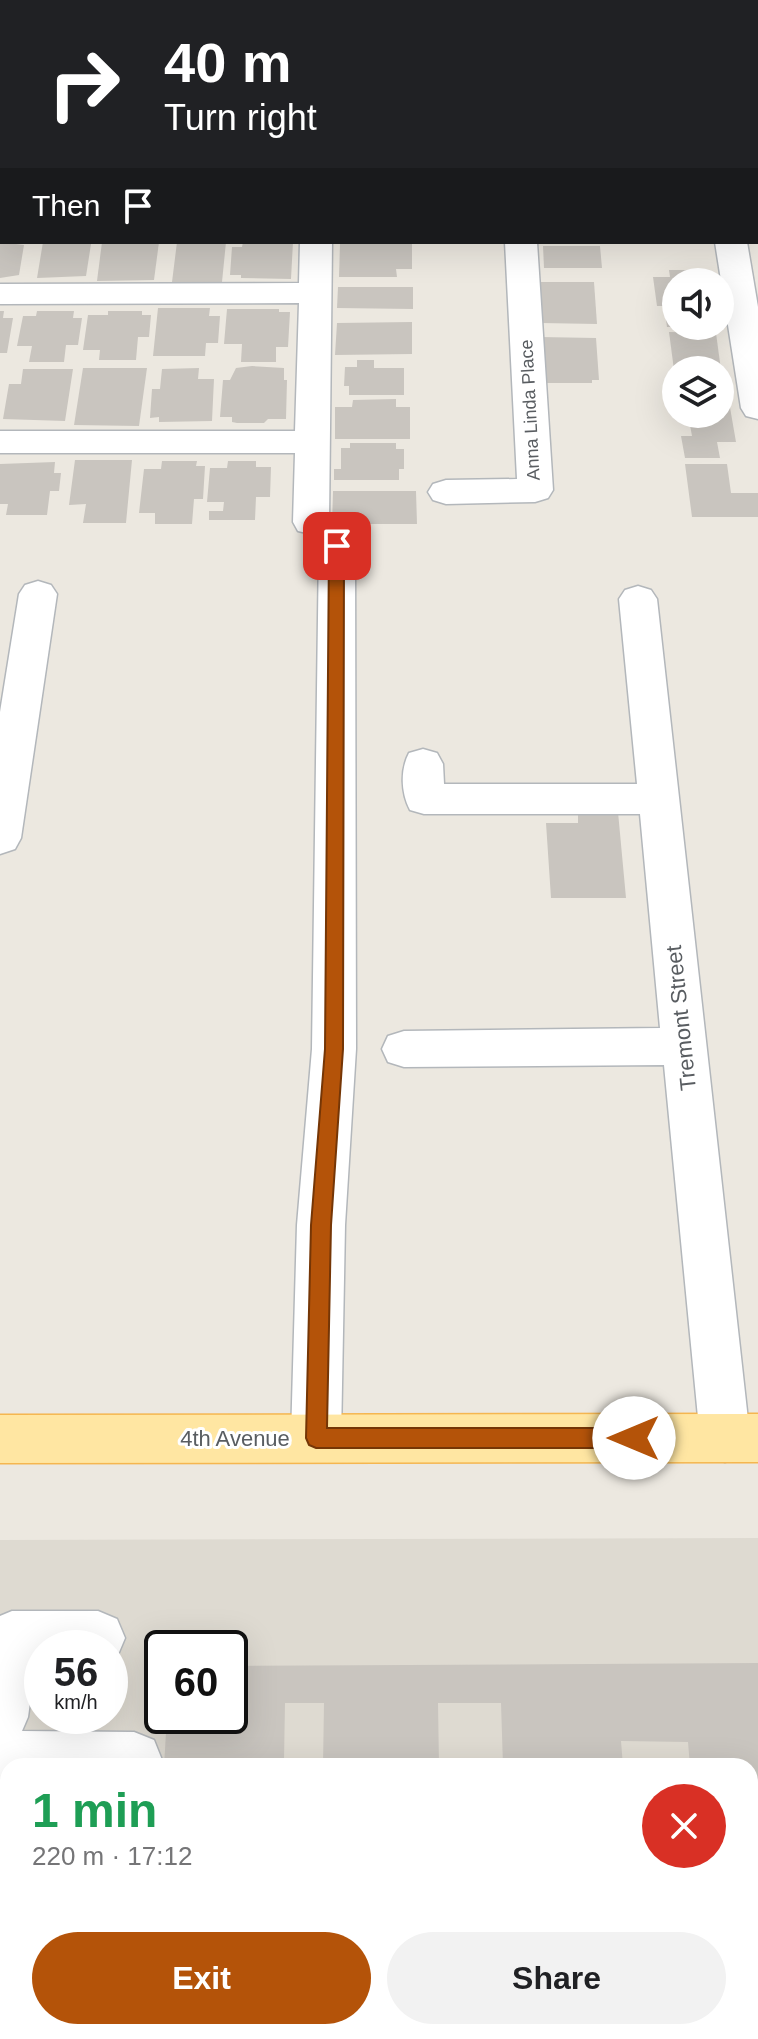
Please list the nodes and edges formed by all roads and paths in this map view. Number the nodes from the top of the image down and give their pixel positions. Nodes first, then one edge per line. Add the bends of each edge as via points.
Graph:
1 (316, 244) edge
2 (521, 244) edge
3 (731, 244) edge
4 (315, 293) junction
5 (0, 294) edge
6 (758, 408) edge
7 (0, 442) edge
8 (311, 442) junction
9 (446, 492) dead end
10 (38, 594) dead end
11 (638, 599) dead end
12 (423, 764) dead end
13 (659, 799) junction
14 (0, 838) edge
15 (684, 1046) junction
16 (404, 1049) dead end
17 (316, 1438) junction
18 (741, 1438) edge
19 (0, 1439) edge
20 (24, 1638) edge
21 (0, 1717) edge

1 - 4 street
2 - 9 street, Anna Linda Place via 535,490
3 - 6 street
4 - 5 street
4 - 8 street
7 - 8 street
8 - 17 street via 324,534 334,1049 321,1225
10 - 14 street
11 - 13 street, Tremont Street
12 - 13 street via 424,799
13 - 15 street, Tremont Street
15 - 16 street
15 - 18 street, Tremont Street
17 - 18 main road, 4th Avenue
17 - 19 main road, 4th Avenue
20 - 21 street via 12,1638

